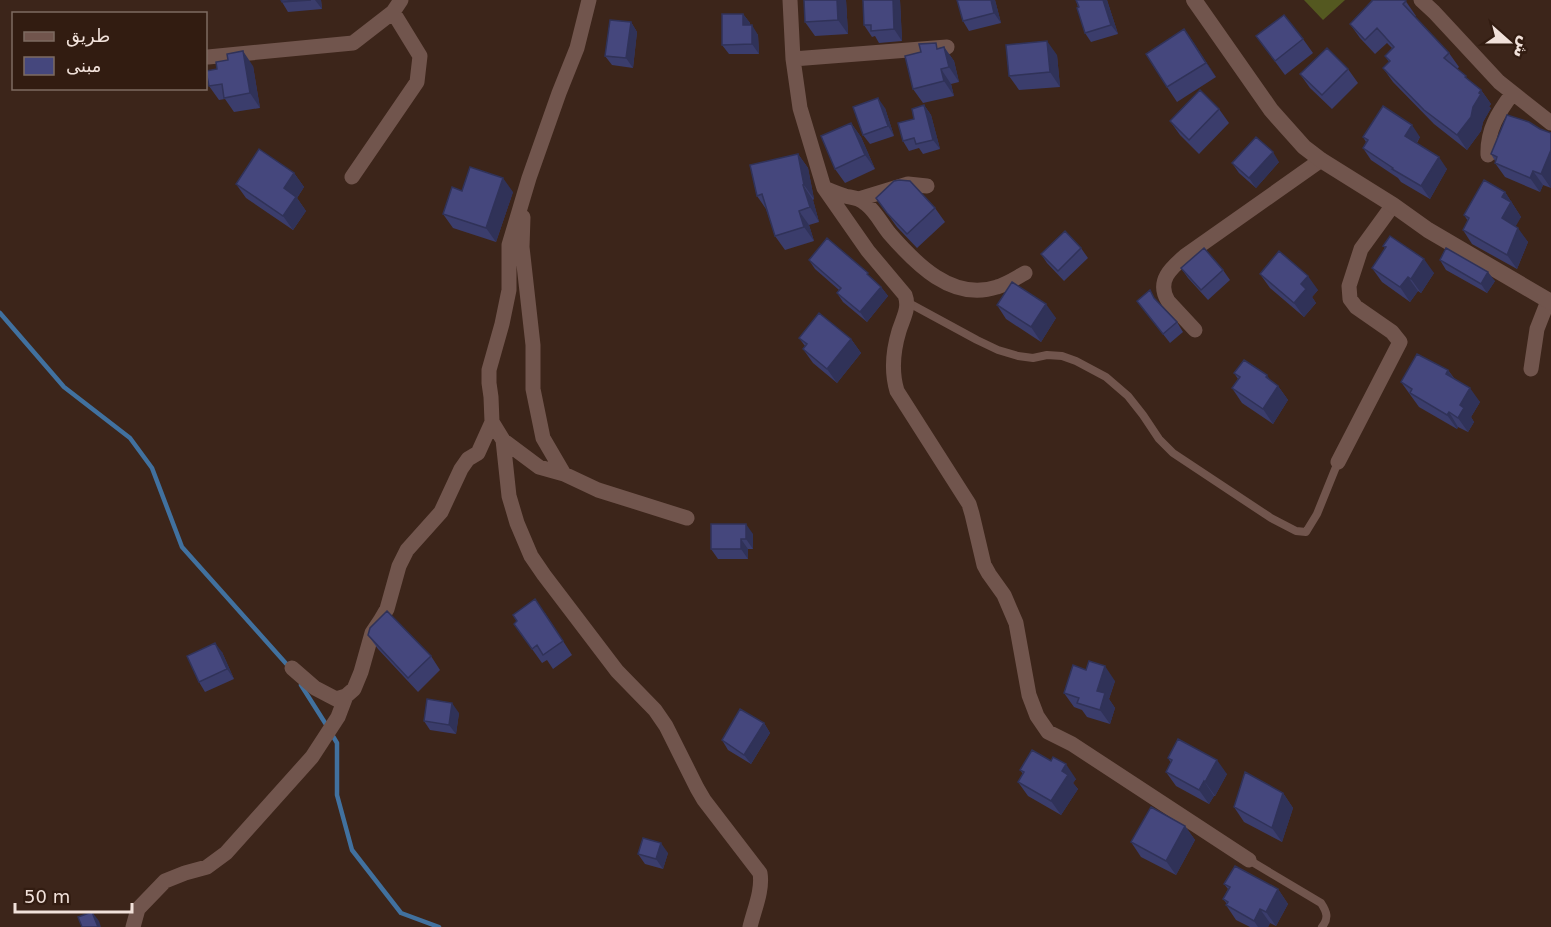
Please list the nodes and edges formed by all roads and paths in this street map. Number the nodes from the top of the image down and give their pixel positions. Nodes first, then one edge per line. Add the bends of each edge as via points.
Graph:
1 (589, 0) edge
2 (790, 0) edge
3 (1194, 0) edge
4 (1421, 0) edge
5 (397, 6) edge
6 (947, 47) edge
7 (208, 57) dead end
8 (793, 59) junction
9 (1512, 93) junction
10 (1551, 123) edge
11 (1488, 155) dead end
12 (1322, 160) junction
13 (352, 177) dead end
14 (927, 186) dead end
15 (824, 188) junction
16 (524, 196) junction
17 (859, 199) junction
18 (1393, 206) junction
19 (1025, 273) dead end
20 (1550, 301) edge
21 (908, 302) junction
22 (1195, 330) dead end
23 (1531, 369) dead end
24 (492, 422) junction
25 (503, 440) junction
26 (1338, 462) joint
27 (564, 474) junction
28 (687, 518) dead end
29 (292, 668) dead end
30 (346, 696) junction
31 (1249, 860) joint
32 (133, 927) edge
33 (750, 927) edge
34 (1322, 927) edge

1 - 16 street via 577,48
2 - 8 street
3 - 12 street via 1272,110 1304,147
4 - 9 street
5 - 7 street via 353,43
5 - 13 street via 420,56 417,82
6 - 8 street
8 - 15 street via 800,108
9 - 10 street
9 - 11 street via 1490,131
12 - 18 street
12 - 22 street via 1185,255 1166,275 1168,301
14 - 17 street via 908,184
15 - 17 street
15 - 21 street
16 - 24 street via 509,245 509,290 489,370
16 - 27 street via 522,247 533,345 533,389 543,438
17 - 19 street via 913,258 947,283 981,290 995,288
18 - 20 street
18 - 26 street via 1362,249 1349,286 1350,299 1356,307 1400,342
20 - 23 street via 1538,329
21 - 26 lane via 999,350 1033,358 1062,356 1106,377 1128,396 1173,453 1296,531 1306,531 1317,514
21 - 31 street via 894,354 897,392 969,504 984,565 1004,595 1016,623 1029,695 1037,716 1048,732
24 - 25 street
24 - 30 street via 478,453 461,469 441,512 407,550 387,609 372,633 354,689
25 - 27 street via 539,467
25 - 33 street via 509,496 531,556 617,671 655,710 696,788 760,873 760,890
27 - 28 street via 598,490
29 - 30 street via 327,695 336,699
30 - 32 street via 338,717 312,757 226,853 207,867 165,881 138,909
31 - 34 lane via 1321,903 1327,912

